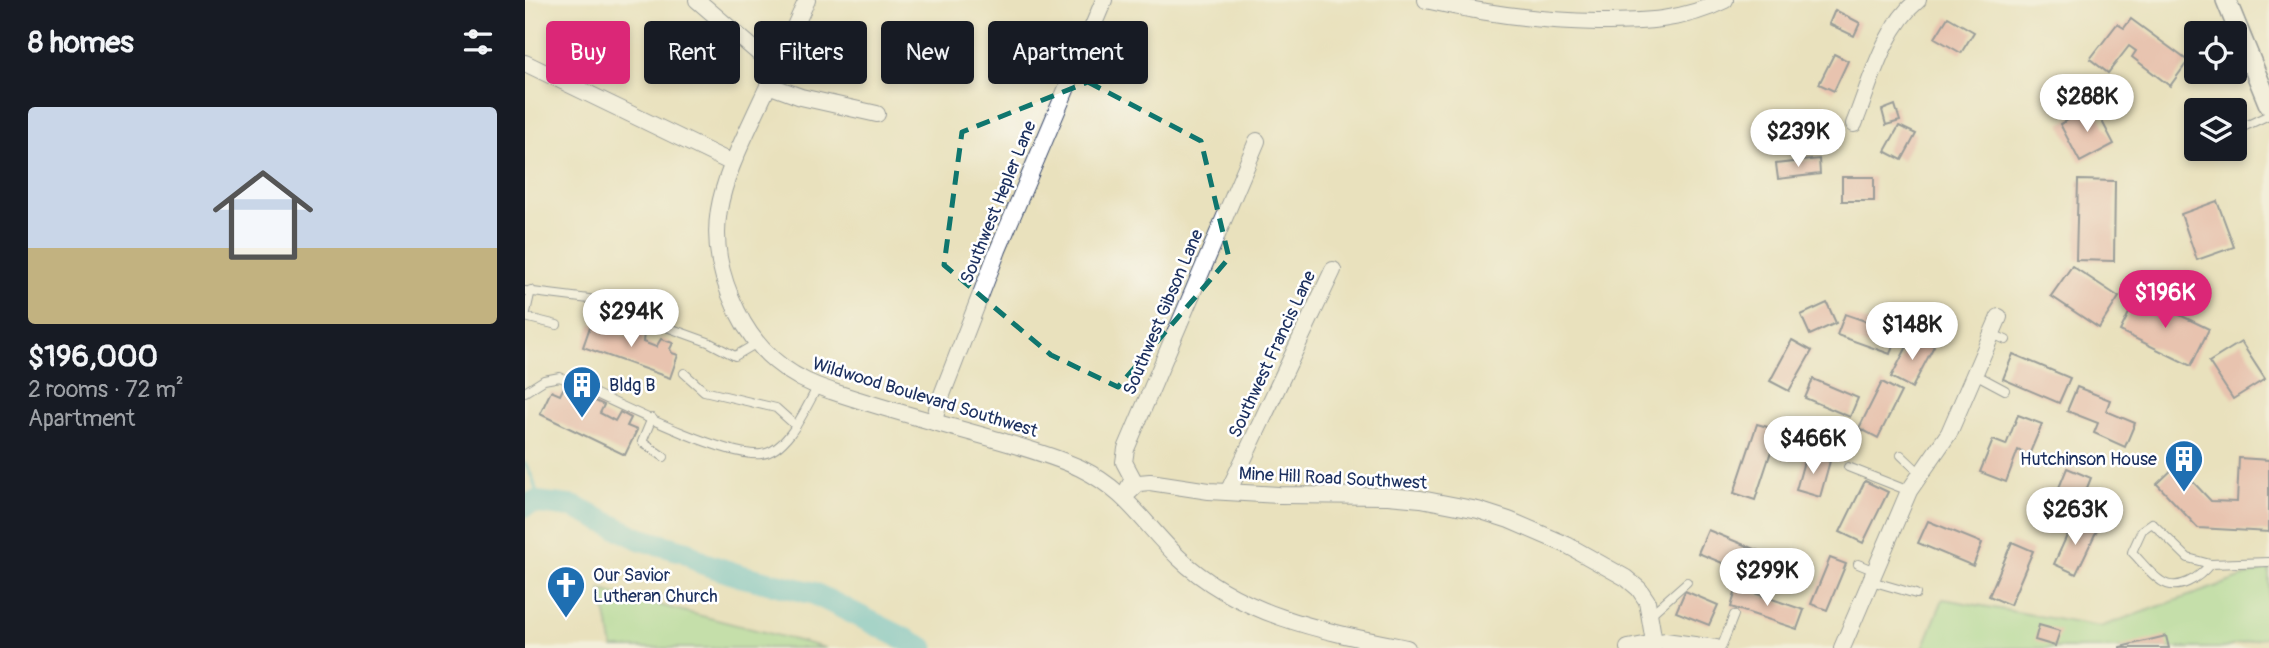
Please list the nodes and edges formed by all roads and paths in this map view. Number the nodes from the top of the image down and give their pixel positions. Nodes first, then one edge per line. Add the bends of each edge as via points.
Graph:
1 (697, 0) edge
2 (807, 0) edge
3 (1104, 0) edge
4 (1426, 0) edge
5 (1725, 0) edge
6 (1918, 0) edge
7 (2226, 0) edge
8 (797, 21) edge
9 (2231, 21) edge
10 (754, 49) edge
11 (525, 62) edge
12 (2247, 74) edge
13 (768, 85) joint
14 (2269, 105) edge
15 (877, 114) dead end
16 (2269, 115) edge
17 (1854, 124) dead end
18 (2247, 125) edge
19 (1257, 141) dead end
20 (732, 163) junction
21 (1333, 270) dead end
22 (528, 291) edge
23 (1999, 317) dead end
24 (557, 325) dead end
25 (757, 343) junction
26 (684, 373) dead end
27 (1975, 374) junction
28 (818, 386) junction
29 (2005, 390) dead end
30 (525, 392) edge
31 (652, 418) junction
32 (934, 422) junction
33 (796, 426) junction
34 (1901, 455) dead end
35 (664, 457) dead end
36 (1848, 467) dead end
37 (1921, 474) junction
38 (1909, 491) junction
39 (1228, 492) junction
40 (1124, 497) junction
41 (2269, 562) edge
42 (1858, 564) dead end
43 (2210, 564) junction
44 (1873, 576) junction
45 (1687, 582) dead end
46 (1916, 594) dead end
47 (1651, 614) junction
48 (1734, 615) dead end
49 (1654, 642) junction
50 (1407, 648) edge
51 (1628, 648) edge
52 (1716, 648) edge
53 (1721, 648) edge
54 (1842, 648) edge

1 - 10 street
2 - 8 street, Wildwood Boulevard Southwest
3 - 32 street, Southwest Hepler Lane via 998,250
4 - 5 street via 1527,19 1649,22
6 - 17 street via 1893,28
7 - 9 street
11 - 20 street
12 - 14 street
13 - 15 street
13 - 20 street, Wildwood Boulevard Southwest
16 - 18 lane
19 - 40 street, Southwest Gibson Lane via 1126,449 1124,462 1133,479
20 - 25 street, Wildwood Boulevard Southwest via 716,225 718,259 724,286
21 - 39 street, Southwest Francis Lane
22 - 24 lane via 525,317
22 - 25 lane via 589,299 735,356
23 - 27 street via 1999,337
25 - 28 street, Wildwood Boulevard Southwest via 789,373
26 - 33 lane via 703,391 775,408
27 - 29 lane
27 - 37 street via 1949,433
28 - 32 street, Wildwood Boulevard Southwest
28 - 33 lane
30 - 31 lane via 544,380 560,377
31 - 33 lane via 729,449 762,454 784,443
31 - 35 lane via 642,442
32 - 40 street, Wildwood Boulevard Southwest via 1062,460
34 - 37 lane
36 - 38 lane
37 - 38 street
38 - 44 street
39 - 40 street, Mine Hill Road Southwest via 1143,481
39 - 47 street, Mine Hill Road Southwest via 1388,496 1478,510 1602,563 1639,589
40 - 50 street, Wildwood Boulevard Southwest via 1177,556 1246,604 1293,621
41 - 43 lane
42 - 44 lane
43 - 43 lane via 2201,575 2180,585 2162,583 2132,552 2142,530 2152,523 2187,558
44 - 46 lane
44 - 54 street
45 - 47 lane
47 - 49 street, Mine Hill Road Southwest
48 - 53 lane
49 - 51 street
49 - 52 street

